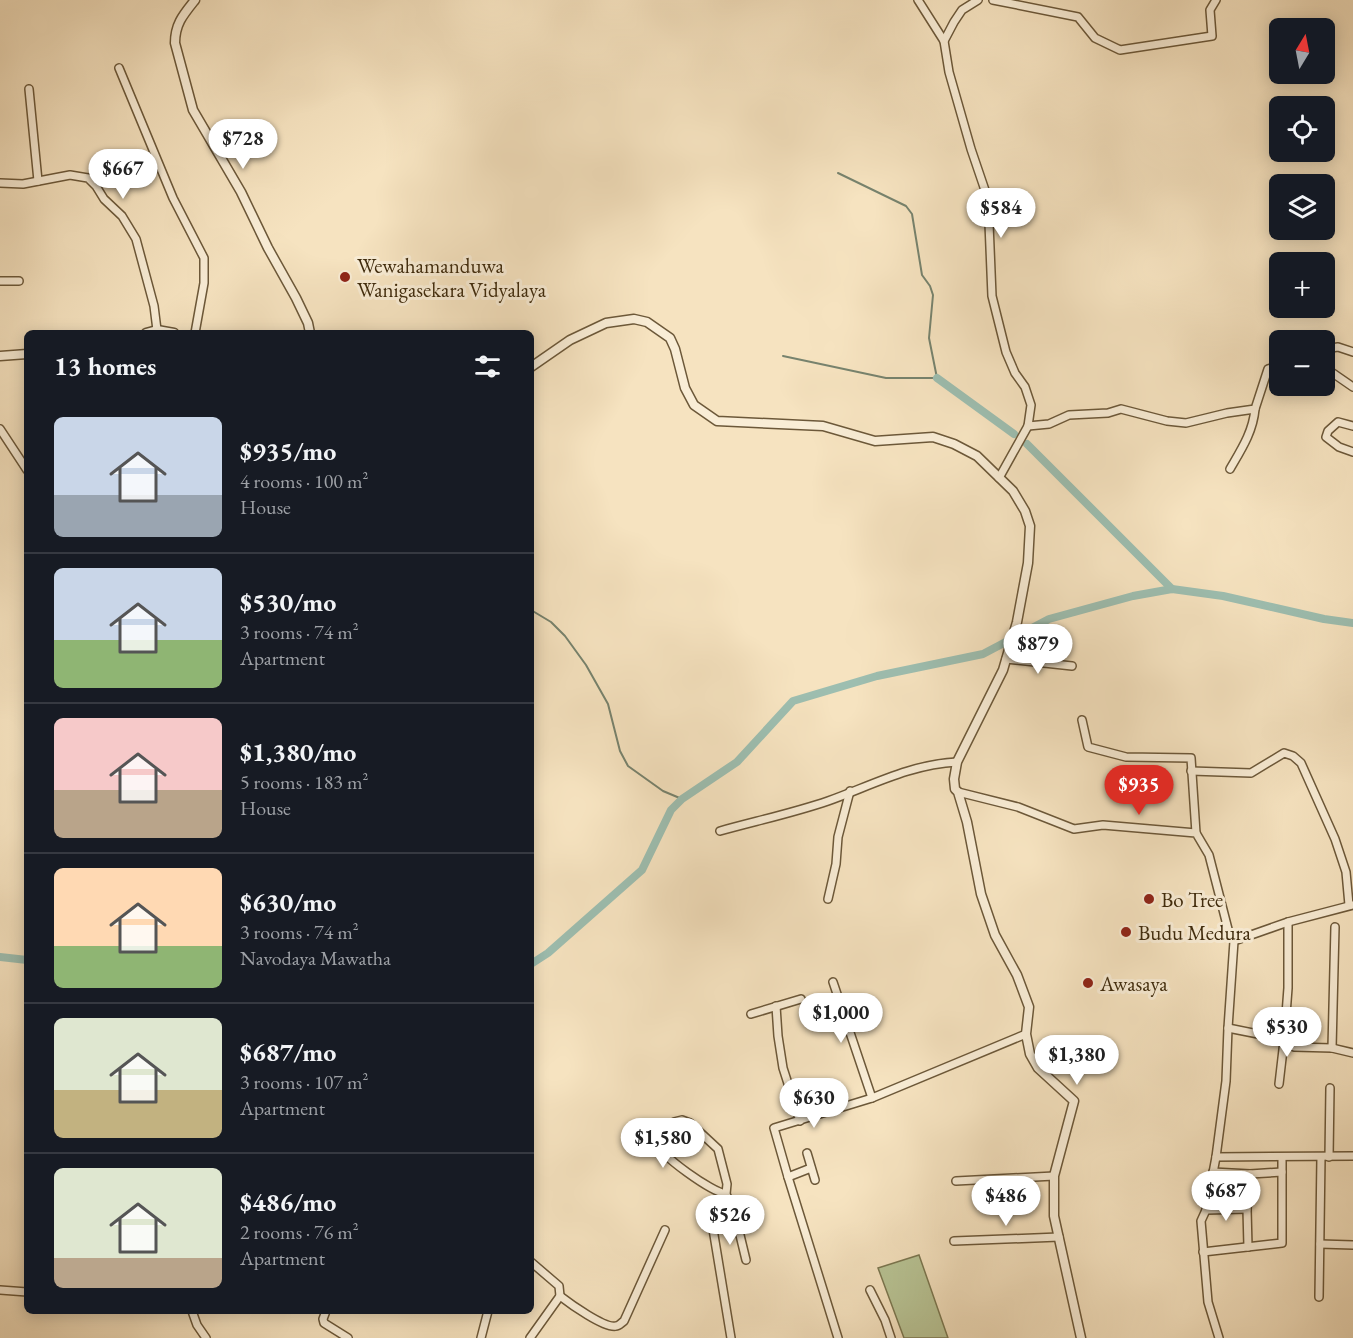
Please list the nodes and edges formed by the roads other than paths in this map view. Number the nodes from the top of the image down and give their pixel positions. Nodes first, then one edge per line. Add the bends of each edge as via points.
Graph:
1 (195, 0) edge
2 (918, 0) edge
3 (978, 0) edge
4 (993, 0) edge
5 (1216, 0) edge
6 (944, 41) junction
7 (119, 68) dead end
8 (29, 89) dead end
9 (38, 181) junction
10 (0, 183) edge
11 (0, 281) edge
12 (19, 281) dead end
13 (157, 330) edge
14 (196, 330) edge
15 (309, 330) edge
16 (1335, 347) edge
17 (1353, 352) edge
18 (24, 354) edge
19 (0, 356) edge
20 (534, 366) edge
21 (1269, 369) edge
22 (1335, 375) edge
23 (1353, 387) edge
24 (1255, 409) junction
25 (1028, 426) junction
26 (1353, 426) edge
27 (0, 429) edge
28 (1353, 452) edge
29 (24, 465) edge
30 (1230, 470) dead end
31 (999, 478) junction
32 (1006, 659) junction
33 (1072, 666) dead end
34 (1082, 720) dead end
35 (957, 762) junction
36 (1191, 771) junction
37 (850, 791) junction
38 (958, 792) junction
39 (720, 831) dead end
40 (1196, 833) junction
41 (828, 899) dead end
42 (1351, 905) edge
43 (1288, 922) junction
44 (1335, 927) dead end
45 (1234, 941) junction
46 (833, 982) dead end
47 (801, 999) dead end
48 (776, 1006) junction
49 (751, 1014) dead end
50 (1228, 1028) junction
51 (1026, 1034) junction
52 (1284, 1041) junction
53 (1332, 1048) junction
54 (1353, 1053) edge
55 (1279, 1084) dead end
56 (1330, 1088) dead end
57 (872, 1098) junction
58 (800, 1121) junction
59 (807, 1154) dead end
60 (1325, 1156) junction
61 (1353, 1156) edge
62 (1215, 1157) junction
63 (1282, 1157) junction
64 (811, 1168) junction
65 (1213, 1172) junction
66 (1282, 1172) junction
67 (1250, 1174) junction
68 (1054, 1176) junction
69 (788, 1177) junction
70 (815, 1180) dead end
71 (956, 1181) dead end
72 (726, 1194) junction
73 (1247, 1209) junction
74 (1206, 1210) junction
75 (734, 1224) junction
76 (665, 1230) dead end
77 (1059, 1237) junction
78 (954, 1241) dead end
79 (1320, 1244) junction
80 (1353, 1245) edge
81 (1248, 1247) junction
82 (1203, 1252) junction
83 (746, 1260) dead end
84 (534, 1265) edge
85 (0, 1290) edge
86 (870, 1290) dead end
87 (24, 1292) edge
88 (560, 1296) junction
89 (1319, 1297) dead end
90 (193, 1314) edge
91 (325, 1314) edge
92 (487, 1314) edge
93 (206, 1338) edge
94 (348, 1338) edge
95 (481, 1338) edge
96 (530, 1338) edge
97 (731, 1338) edge
98 (838, 1338) edge
99 (891, 1338) edge
100 (1081, 1338) edge
101 (1219, 1338) edge

1 - 15 street via 175,32 193,110 241,192
2 - 6 street
3 - 6 street via 963,10
4 - 5 street via 1078,17 1095,38 1119,50 1212,36 1210,10
6 - 25 street via 949,72 988,199 992,297 1006,352 1031,405
7 - 14 street via 173,198 204,258
8 - 9 street
9 - 10 street
9 - 13 street via 70,175 88,178 122,216 136,239
11 - 12 street
16 - 17 street
18 - 19 street
20 - 31 street via 570,340 606,323 634,319 647,322 670,338 694,405 717,421 824,426 875,441 933,437 977,456
21 - 24 street
22 - 23 street
24 - 25 street via 1186,423 1120,409
24 - 30 street via 1249,436
25 - 31 street
26 - 28 street via 1338,423 1326,437
27 - 29 street
31 - 32 street via 1013,491 1030,526 1028,563
32 - 33 street
32 - 35 street
34 - 36 street via 1088,747 1126,757 1191,758
35 - 37 street via 913,770
35 - 38 street via 954,779
36 - 40 street
36 - 42 street via 1251,773 1284,753 1293,756 1301,763 1335,840 1346,872
37 - 39 street via 828,801
37 - 41 street
38 - 40 street via 1018,807 1074,829 1103,825
38 - 51 street via 981,894 995,935 1029,1007
40 - 45 street via 1209,855
42 - 43 street
43 - 45 street
43 - 52 street
44 - 53 street
45 - 50 street
46 - 57 street
47 - 48 street
48 - 49 street
48 - 58 street via 783,1068
50 - 52 street
50 - 62 street via 1226,1081
51 - 57 street
51 - 68 street via 1038,1068 1074,1101
52 - 53 street via 1294,1047
52 - 55 street
53 - 54 street
56 - 60 street
57 - 58 street
58 - 69 street via 774,1128
59 - 64 street
60 - 61 street
60 - 63 street
60 - 79 street
62 - 63 street
62 - 65 street
63 - 66 street
64 - 69 street
64 - 70 street
65 - 67 street
65 - 74 street
66 - 67 street
66 - 81 street via 1282,1243
67 - 73 street
68 - 71 street
68 - 77 street via 1054,1216
69 - 98 street
72 - 72 street via 718,1149 690,1123 674,1122 659,1135 658,1148 686,1171
72 - 75 street via 735,1214
73 - 74 street
73 - 81 street
74 - 82 street via 1201,1221
75 - 83 street
75 - 97 street via 713,1229
76 - 88 street via 624,1321 607,1326
77 - 78 street
77 - 100 street
79 - 80 street
79 - 89 street
81 - 82 street
82 - 101 street via 1208,1302
84 - 88 street via 559,1286
85 - 87 street
86 - 99 street
88 - 96 street
90 - 93 street
91 - 94 street via 324,1323
92 - 95 street

